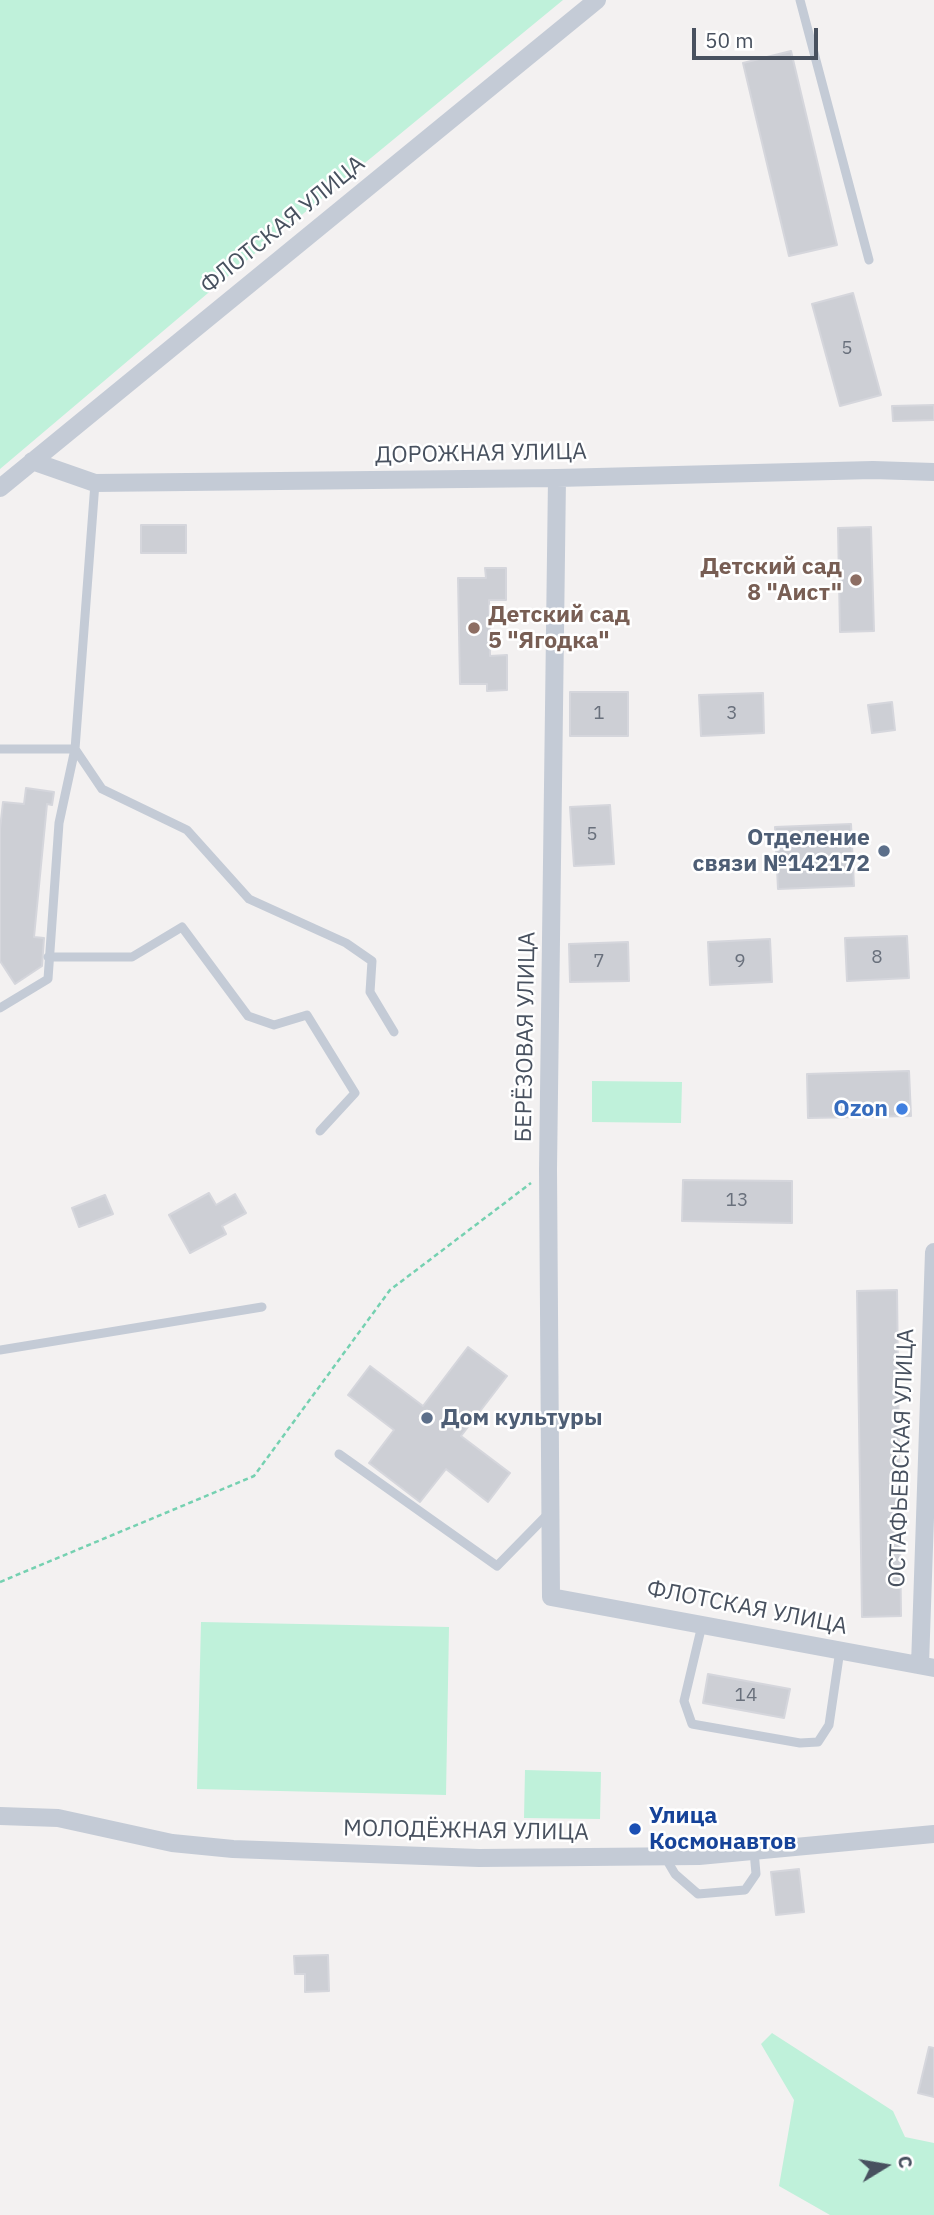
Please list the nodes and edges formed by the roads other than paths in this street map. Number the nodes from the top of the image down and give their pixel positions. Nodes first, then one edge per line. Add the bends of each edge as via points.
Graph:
1 (597, 0) edge
2 (800, 0) edge
3 (869, 260) dead end
4 (32, 461) junction
5 (934, 472) edge
6 (557, 478) junction
7 (95, 482) junction
8 (0, 488) edge
9 (0, 749) edge
10 (75, 749) junction
11 (48, 957) junction
12 (0, 1008) edge
13 (394, 1032) dead end
14 (320, 1131) dead end
15 (934, 1252) edge
16 (262, 1307) dead end
17 (0, 1350) edge
18 (339, 1454) dead end
19 (550, 1512) junction
20 (551, 1597) joint
21 (702, 1625) junction
22 (840, 1650) junction
23 (927, 1667) edge
24 (0, 1815) edge
25 (934, 1834) edge
26 (754, 1851) junction
27 (666, 1857) junction

1 - 4 street, ФЛОТСКАЯ УЛИЦА
2 - 3 lane
4 - 7 street, ДОРОЖНАЯ УЛИЦА
4 - 8 street, ФЛОТСКАЯ УЛИЦА
5 - 6 street, ДОРОЖНАЯ УЛИЦА
6 - 7 street, ДОРОЖНАЯ УЛИЦА
6 - 19 street, БЕРЁЗОВАЯ УЛИЦА via 548,1170
7 - 10 lane
9 - 10 lane
10 - 11 lane via 60,823
10 - 13 lane via 102,789 187,830 249,899 346,943 372,961 370,992
11 - 12 lane via 48,979
11 - 14 lane via 132,957 182,927 248,1016 274,1025 307,1015 355,1093
15 - 23 street, ОСТАФЬЕВСКАЯ УЛИЦА
16 - 17 lane
18 - 19 lane via 497,1566
19 - 20 street, БЕРЁЗОВАЯ УЛИЦА
20 - 21 street, ФЛОТСКАЯ УЛИЦА
21 - 22 street, ФЛОТСКАЯ УЛИЦА
21 - 22 lane via 684,1701 692,1724 800,1743 818,1742 829,1725
22 - 23 street, ФЛОТСКАЯ УЛИЦА
24 - 27 street, МОЛОДЁЖНАЯ УЛИЦА via 58,1818 172,1843 233,1849 479,1858
25 - 26 street, МОЛОДЁЖНАЯ УЛИЦА
26 - 27 street, МОЛОДЁЖНАЯ УЛИЦА
26 - 27 lane via 756,1874 745,1890 698,1894 675,1874

